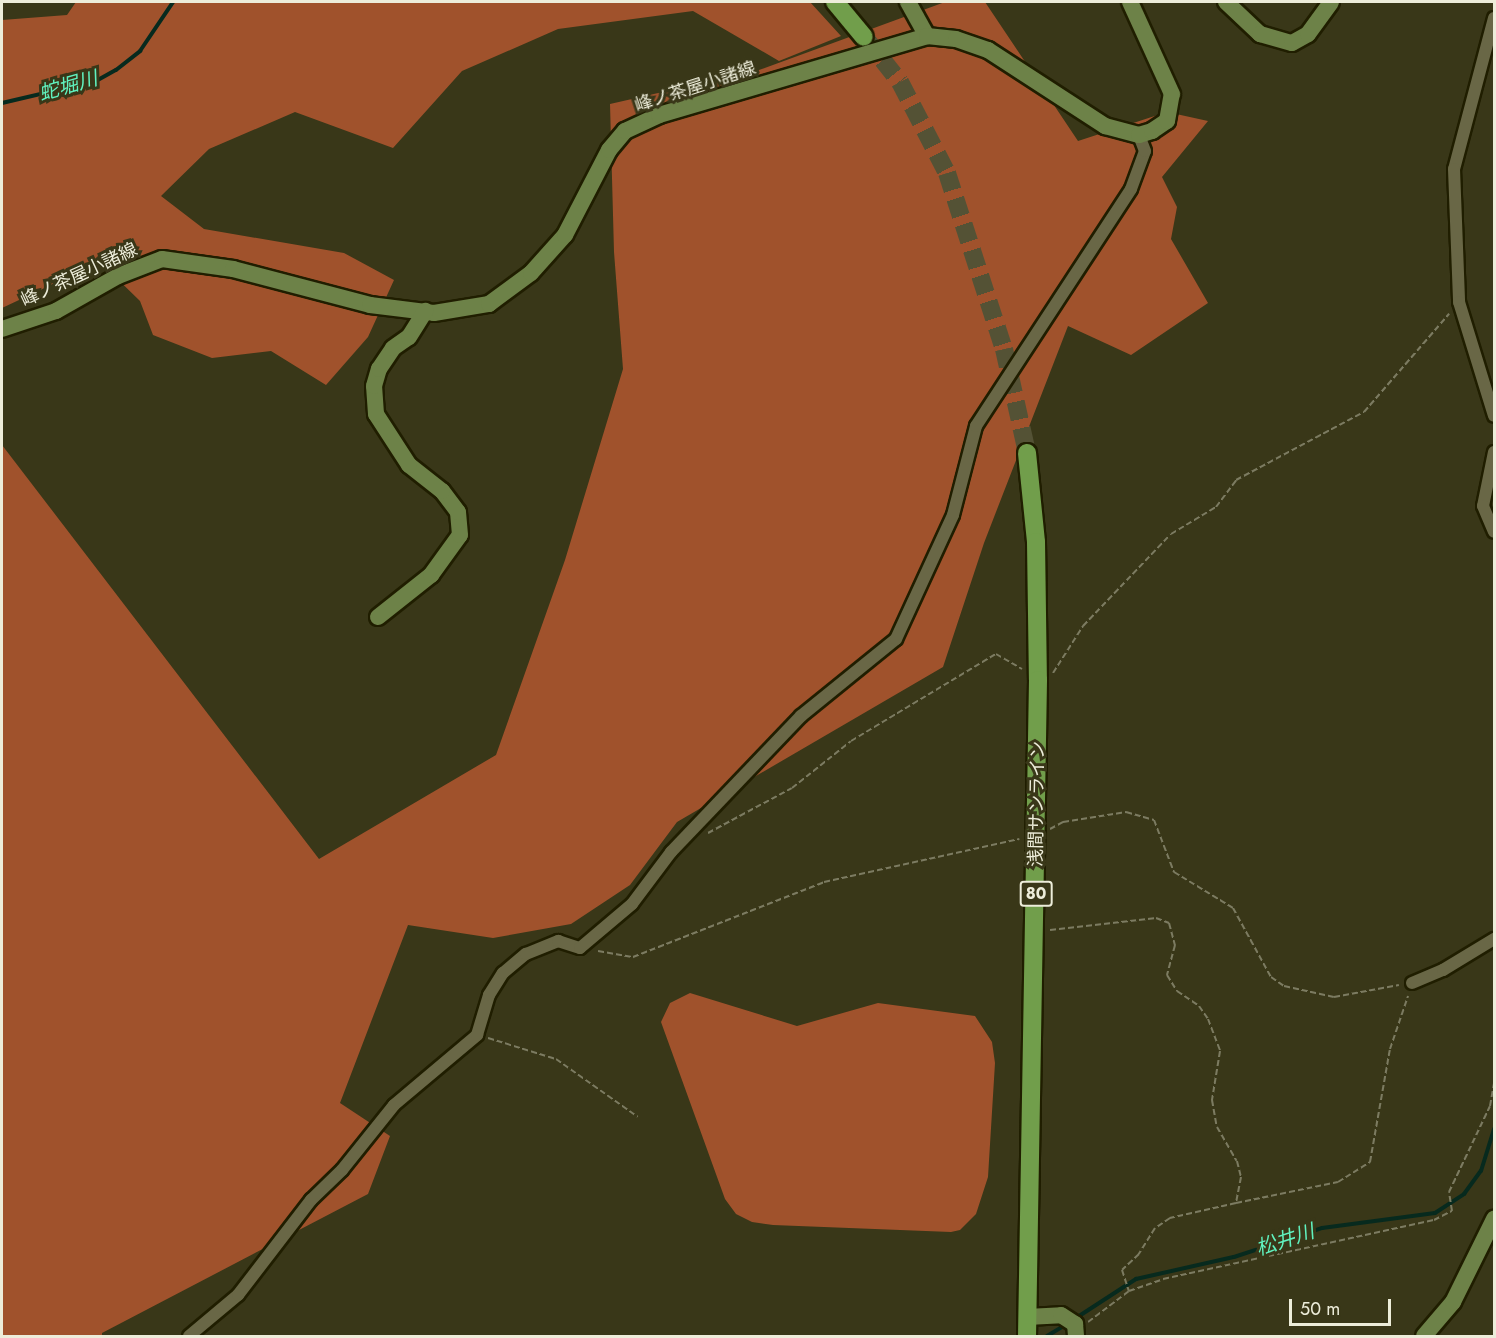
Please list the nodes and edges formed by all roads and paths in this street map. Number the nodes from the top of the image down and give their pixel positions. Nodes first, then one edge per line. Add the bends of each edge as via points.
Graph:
1 (835, 2) edge
2 (908, 2) edge
3 (1130, 2) edge
4 (1226, 2) edge
5 (1331, 2) edge
6 (1494, 18) edge
7 (927, 36) junction
8 (864, 37) tunnel mouth
9 (1139, 135) junction
10 (1459, 302) junction
11 (425, 312) junction
12 (2, 329) edge
13 (1494, 416) edge
14 (1494, 452) edge
15 (1027, 453) tunnel mouth
16 (1494, 532) edge
17 (378, 617) dead end
18 (1038, 680) junction
19 (702, 836) dead end
20 (1037, 836) junction
21 (1035, 931) junction
22 (1494, 939) edge
23 (580, 948) junction
24 (1412, 983) junction
25 (477, 1035) junction
26 (1494, 1083) edge
27 (638, 1117) dead end
28 (1236, 1203) junction
29 (1494, 1219) edge
30 (1129, 1292) junction
31 (1027, 1317) junction
32 (1076, 1334) edge
33 (189, 1336) edge
34 (1027, 1336) edge
35 (1424, 1336) edge

1 - 8 main road
2 - 7 main road
3 - 9 main road via 1172,94 1167,121
4 - 5 main road via 1260,34 1292,43 1308,34
6 - 10 street via 1455,170
7 - 9 main road, 峰ノ茶屋小諸線 via 956,39 988,50 1105,126
7 - 11 main road, 峰ノ茶屋小諸線 via 659,115 625,131 609,150 565,235 531,273 489,304
9 - 23 street via 1145,151 1131,189 976,426 953,515 896,639 801,716 671,852 632,904
10 - 13 street
10 - 18 path via 1364,412 1236,480 1216,507 1171,534 1083,626 1057,672
11 - 12 main road, 峰ノ茶屋小諸線 via 370,305 233,269 162,259 118,276 56,311
11 - 17 main road via 409,337 393,348 379,369 374,386 376,414 409,465 442,491 458,512 460,535 431,574
14 - 16 street via 1483,506
15 - 18 main road, 浅間サンライン / 80 via 1036,542
18 - 19 path via 996,654 851,741 792,788
18 - 20 main road, 浅間サンライン / 80
20 - 21 main road, 浅間サンライン / 80
20 - 23 path via 824,882 633,957
20 - 24 path via 1063,822 1126,812 1154,820 1174,872 1233,908 1271,976 1284,986 1334,997
21 - 28 path via 1156,918 1169,923 1175,945 1167,975 1176,991 1209,1018 1220,1051 1212,1100 1216,1127 1237,1161 1241,1177
21 - 31 main road, 浅間サンライン / 80
22 - 24 street via 1443,970
23 - 25 street via 558,941 518,960 503,973 489,995
24 - 28 path via 1390,1049 1370,1162 1338,1182
25 - 27 path via 556,1059
25 - 33 street via 394,1105 342,1170 311,1200 238,1295
26 - 30 path via 1490,1107 1449,1192 1452,1211 1434,1220 1162,1279
28 - 30 path via 1170,1218 1155,1228 1139,1254 1122,1270
29 - 35 main road via 1453,1302
30 - 32 path
31 - 32 main road via 1062,1315 1070,1319
31 - 34 main road, 浅間サンライン / 80

